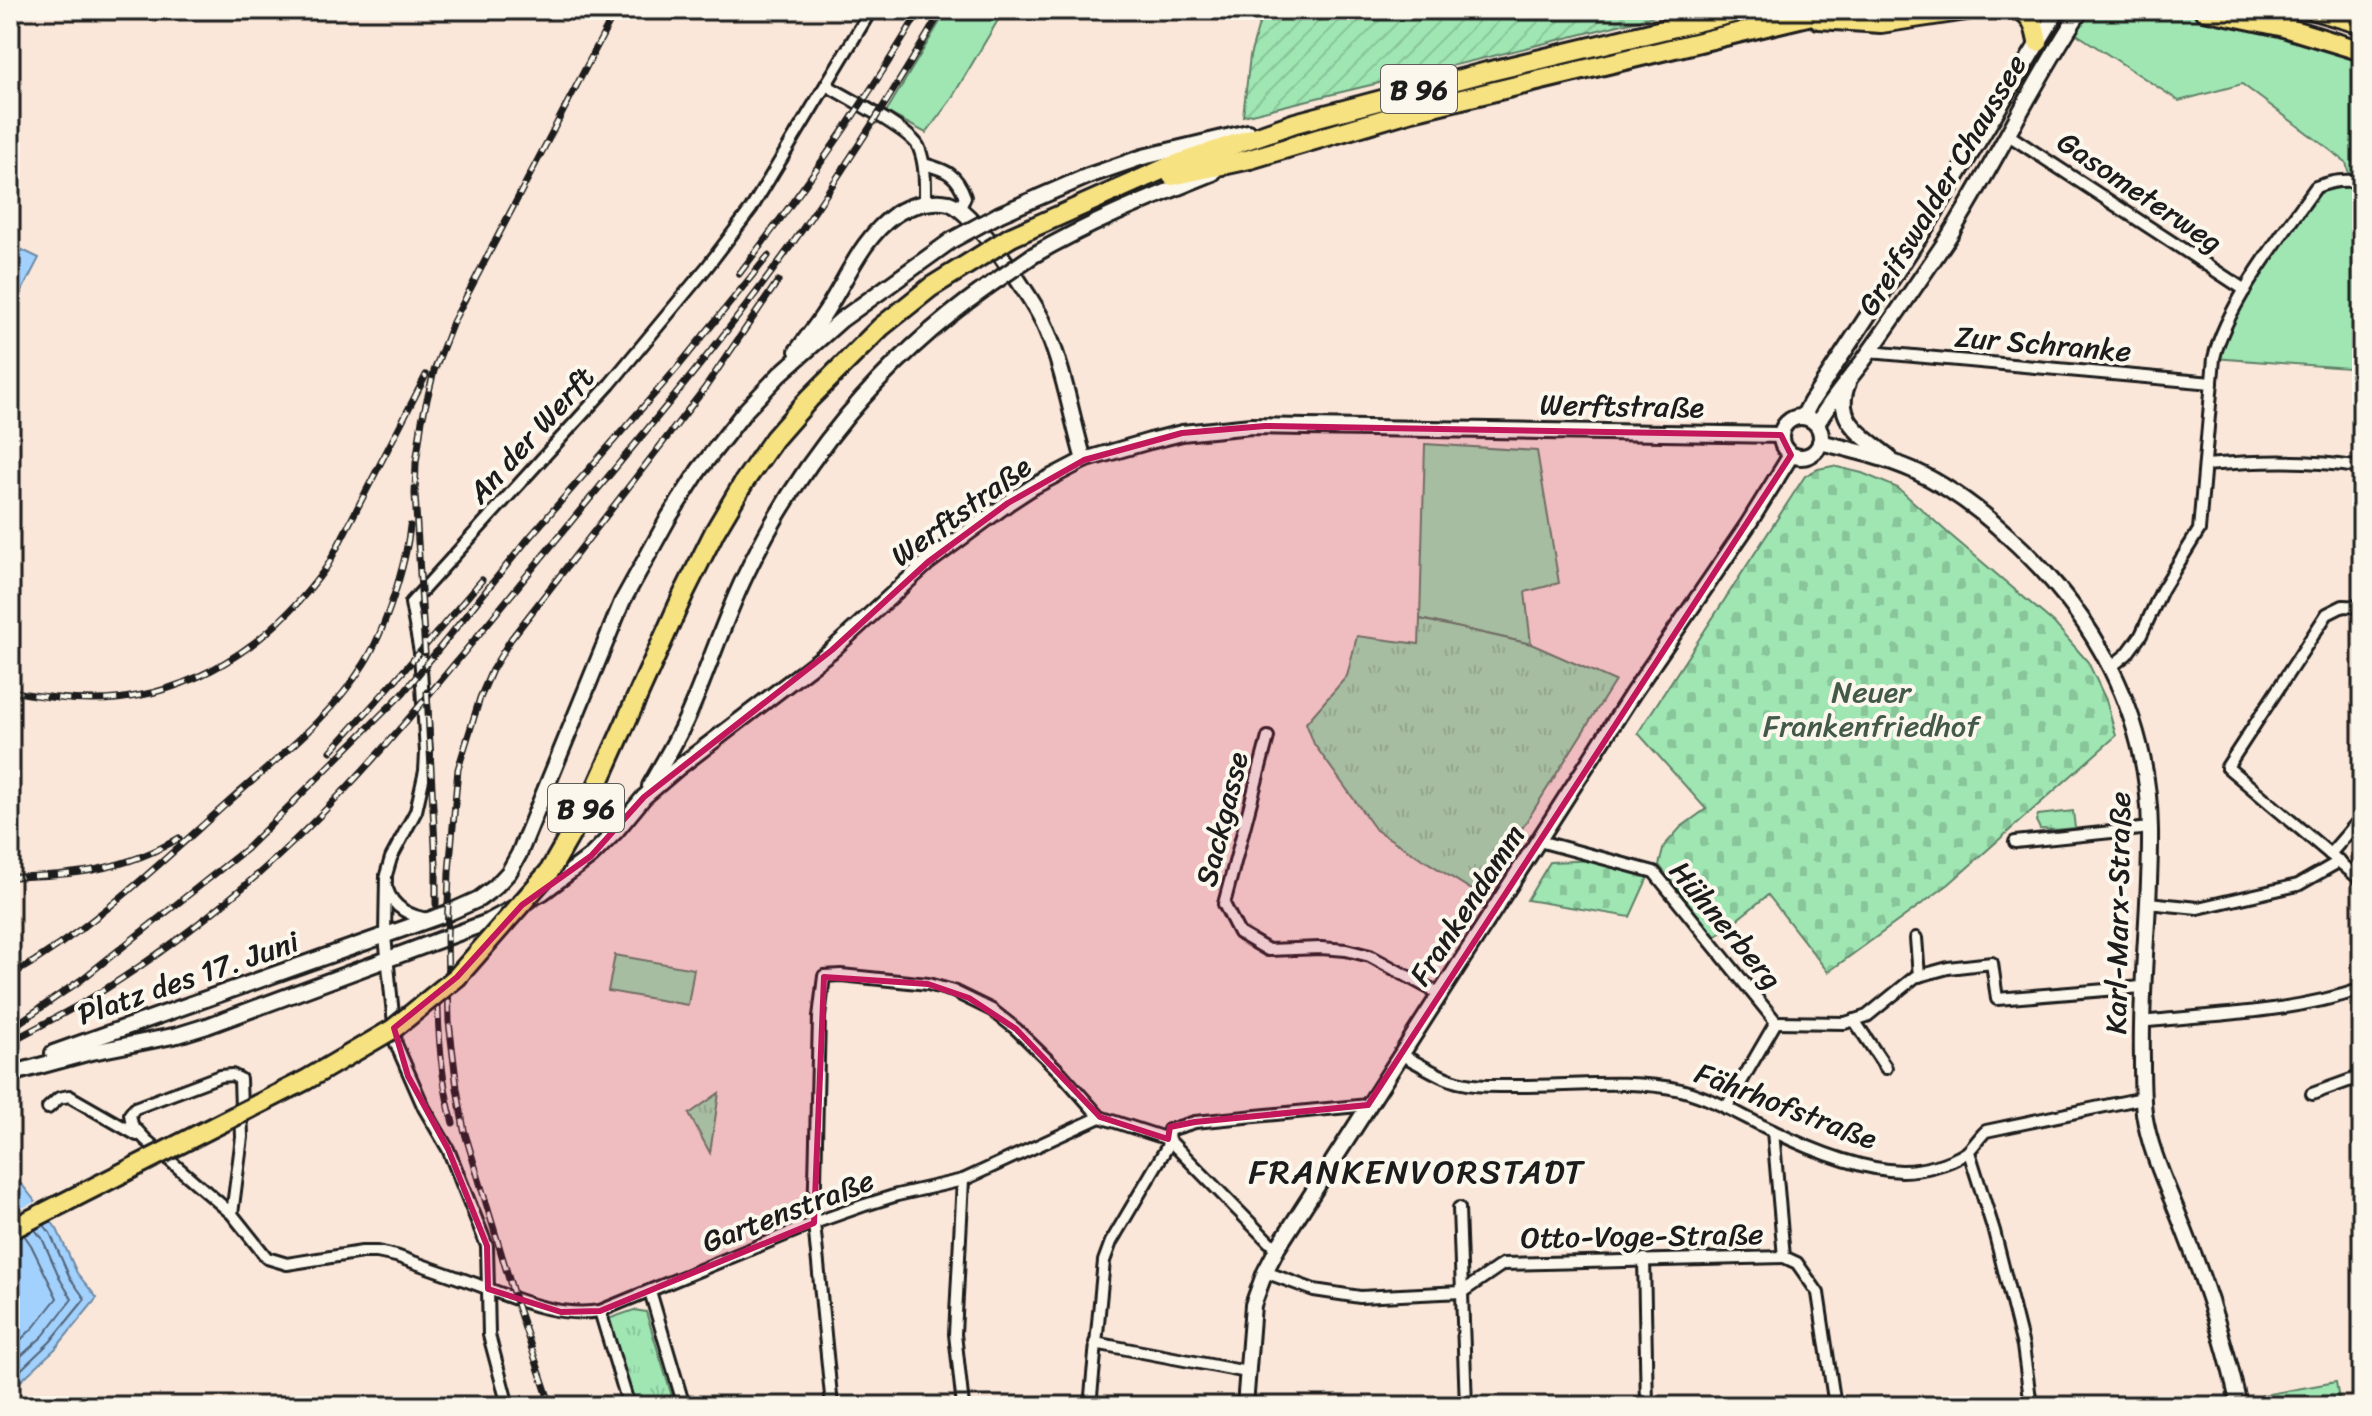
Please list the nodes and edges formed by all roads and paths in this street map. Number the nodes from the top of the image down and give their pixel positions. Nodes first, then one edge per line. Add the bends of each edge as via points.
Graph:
1 (871, 10) edge
2 (1746, 10) edge
3 (1833, 10) edge
4 (1967, 10) edge
5 (2021, 10) edge
6 (2058, 10) edge
7 (2081, 10) edge
8 (2204, 10) edge
9 (2314, 10) edge
10 (1796, 18) junction
11 (2362, 24) edge
12 (2038, 42) junction
13 (2362, 51) edge
14 (826, 85) junction
15 (1295, 123) junction
16 (2007, 134) junction
17 (1250, 159) junction
18 (924, 164) junction
19 (2362, 182) edge
20 (1096, 198) junction
21 (925, 204) junction
22 (960, 208) junction
23 (2245, 290) junction
24 (1870, 352) junction
25 (780, 374) junction
26 (1850, 379) junction
27 (2212, 383) junction
28 (1810, 421) junction
29 (1781, 435) junction
30 (1820, 442) junction
31 (1791, 455) junction
32 (1084, 460) junction
33 (1895, 463) junction
34 (2205, 465) junction
35 (2362, 468) edge
36 (2362, 607) edge
37 (2111, 667) junction
38 (1268, 737) dead end
39 (644, 797) junction
40 (2362, 817) edge
41 (2150, 828) junction
42 (1539, 841) junction
43 (2015, 842) dead end
44 (2330, 854) junction
45 (2340, 861) junction
46 (386, 875) junction
47 (2362, 881) edge
48 (2148, 903) junction
49 (432, 919) junction
50 (385, 936) junction
51 (1916, 938) dead end
52 (387, 961) junction
53 (1919, 976) junction
54 (2142, 987) junction
55 (2362, 989) edge
56 (1440, 994) junction
57 (1854, 1020) junction
58 (1776, 1022) junction
59 (2141, 1022) junction
60 (1402, 1055) junction
61 (1886, 1068) dead end
62 (10, 1073) edge
63 (2362, 1076) edge
64 (2312, 1094) dead end
65 (2143, 1098) junction
66 (1368, 1105) junction
67 (48, 1108) dead end
68 (1726, 1108) junction
69 (1100, 1117) junction
70 (1773, 1131) junction
71 (1168, 1139) junction
72 (146, 1140) junction
73 (1969, 1152) junction
74 (963, 1180) junction
75 (1459, 1208) dead end
76 (232, 1214) junction
77 (814, 1223) junction
78 (10, 1230) edge
79 (1278, 1247) junction
80 (1784, 1257) junction
81 (1644, 1259) junction
82 (1265, 1272) junction
83 (488, 1289) junction
84 (650, 1291) junction
85 (1462, 1292) junction
86 (600, 1311) junction
87 (1095, 1343) junction
88 (1247, 1372) junction
89 (508, 1406) edge
90 (629, 1406) edge
91 (684, 1406) edge
92 (832, 1406) edge
93 (963, 1406) edge
94 (1090, 1406) edge
95 (1245, 1406) edge
96 (1466, 1406) edge
97 (1647, 1406) edge
98 (1835, 1406) edge
99 (2031, 1406) edge
100 (2239, 1406) edge

1 - 14 street, An der Werft
2 - 15 highway, B 96
3 - 10 highway, B 96
4 - 10 highway via 1881,23
5 - 12 highway via 2031,17
6 - 12 main road, Greifswalder Chaussee
7 - 16 main road, Greifswalder Chaussee
8 - 13 highway
9 - 11 highway
10 - 17 highway, B 96 via 1412,111
12 - 28 main road, Greifswalder Chaussee via 1928,224 1811,402
14 - 18 street via 904,131 916,141
14 - 46 street, An der Werft via 751,209 707,267 610,384 411,603 420,652 425,771 416,811
15 - 20 highway, B 96
15 - 25 main road, bridge via 1143,157 1000,214 952,240 841,320
16 - 23 street, Gasometerweg
16 - 24 main road, Greifswalder Chaussee via 1945,241
17 - 20 highway, B 96
17 - 39 main road, bridge via 1133,204 1032,256 940,323 887,371 805,470 771,524 688,717
18 - 21 street
18 - 22 street via 944,169 960,183 965,197
19 - 23 street via 2332,181 2316,187
20 - 78 highway, B 96, bridge via 1011,237 931,287 881,327 774,439 715,531 593,795 549,872 457,977 393,1029 306,1080
21 - 22 main road
21 - 25 main road via 896,214 869,240 823,317
22 - 32 main road via 1045,324
23 - 27 street via 2217,345
24 - 26 main road, Greifswalder Chaussee
24 - 27 street, Zur Schranke
25 - 49 main road via 699,470 644,560 509,872 479,899
26 - 28 main road, Greifswalder Chaussee
26 - 33 main road, Karl-Marx-Straße via 1843,396 1846,418
27 - 34 street
28 - 29 main road via 1788,421
28 - 30 main road
29 - 31 main road
29 - 32 main road, Werftstraße via 1233,427 1182,433
30 - 31 main road via 1809,456
30 - 33 main road, Karl-Marx-Straße
31 - 42 main road, Frankendamm
32 - 39 main road, Werftstraße via 1034,486 928,562 832,650
33 - 37 main road, Karl-Marx-Straße via 1949,490 2022,548 2078,611
34 - 35 street via 2320,461
34 - 37 street via 2199,530 2141,635
36 - 44 street via 2343,606 2327,614 2227,767
37 - 41 main road, Karl-Marx-Straße via 2142,753
38 - 56 street, Sackgasse via 1224,904 1239,933 1268,950 1321,948 1370,956
39 - 52 main road, Werftstraße via 591,856 543,892 488,922
40 - 44 street
41 - 43 street
41 - 48 main road, Karl-Marx-Straße
42 - 56 main road, Frankendamm
42 - 58 street, Hühnerberg via 1654,872
44 - 45 street
45 - 47 street
45 - 48 street via 2298,885 2198,908
46 - 49 street via 393,902
46 - 50 street, An der Werft
48 - 54 main road, Karl-Marx-Straße
49 - 50 main road
50 - 52 street, An der Werft
50 - 62 main road, Platz des 17. Juni
51 - 53 street
52 - 62 main road, Platz des 17. Juni via 193,1030
52 - 83 street, An der Werft via 396,1044 448,1149 487,1246
53 - 54 street via 1992,963 1997,999
53 - 57 street
54 - 59 main road, Karl-Marx-Straße
55 - 59 street via 2297,1006
56 - 60 main road, Frankendamm
57 - 58 street
57 - 61 street
58 - 68 street, Hühnerberg
59 - 65 main road, Karl-Marx-Straße
60 - 66 main road, Frankendamm
60 - 68 street, Fährhofstraße via 1460,1083 1649,1085 1704,1097
63 - 64 street
65 - 73 street, Fährhofstraße via 1986,1131
65 - 100 main road, Karl-Marx-Straße via 2151,1142 2210,1300
66 - 71 street via 1195,1122 1169,1130
66 - 79 main road, Frankendamm
67 - 72 street via 69,1096
68 - 70 street, Fährhofstraße
69 - 71 street
69 - 74 street, Gartenstraße
69 - 77 street via 1016,1029 981,1003 928,984 824,976
70 - 73 street, Fährhofstraße via 1831,1155 1900,1171 1934,1166
70 - 80 street
71 - 79 street
71 - 87 street via 1104,1261
72 - 76 street
72 - 76 street via 132,1125 135,1108 220,1076 240,1079 242,1137
73 - 99 street via 2023,1346
74 - 77 street, Gartenstraße
74 - 93 street via 955,1318
75 - 85 street
76 - 83 street, Gartenstraße via 267,1258 277,1262 377,1252
77 - 84 street, Gartenstraße
77 - 92 street
79 - 82 main road, Frankendamm
80 - 81 street, Otto-Voge-Straße
80 - 98 street via 1797,1263 1818,1293
81 - 85 street, Otto-Voge-Straße via 1503,1264
81 - 97 street
82 - 85 street via 1314,1290 1360,1297
82 - 88 main road, Frankendamm via 1253,1305
83 - 86 street, Gartenstraße via 561,1312
83 - 89 street, An der Werft via 489,1335
84 - 86 street, Gartenstraße
84 - 91 street
85 - 96 street
86 - 90 street
87 - 88 street
87 - 94 street
88 - 95 main road, Frankendamm

